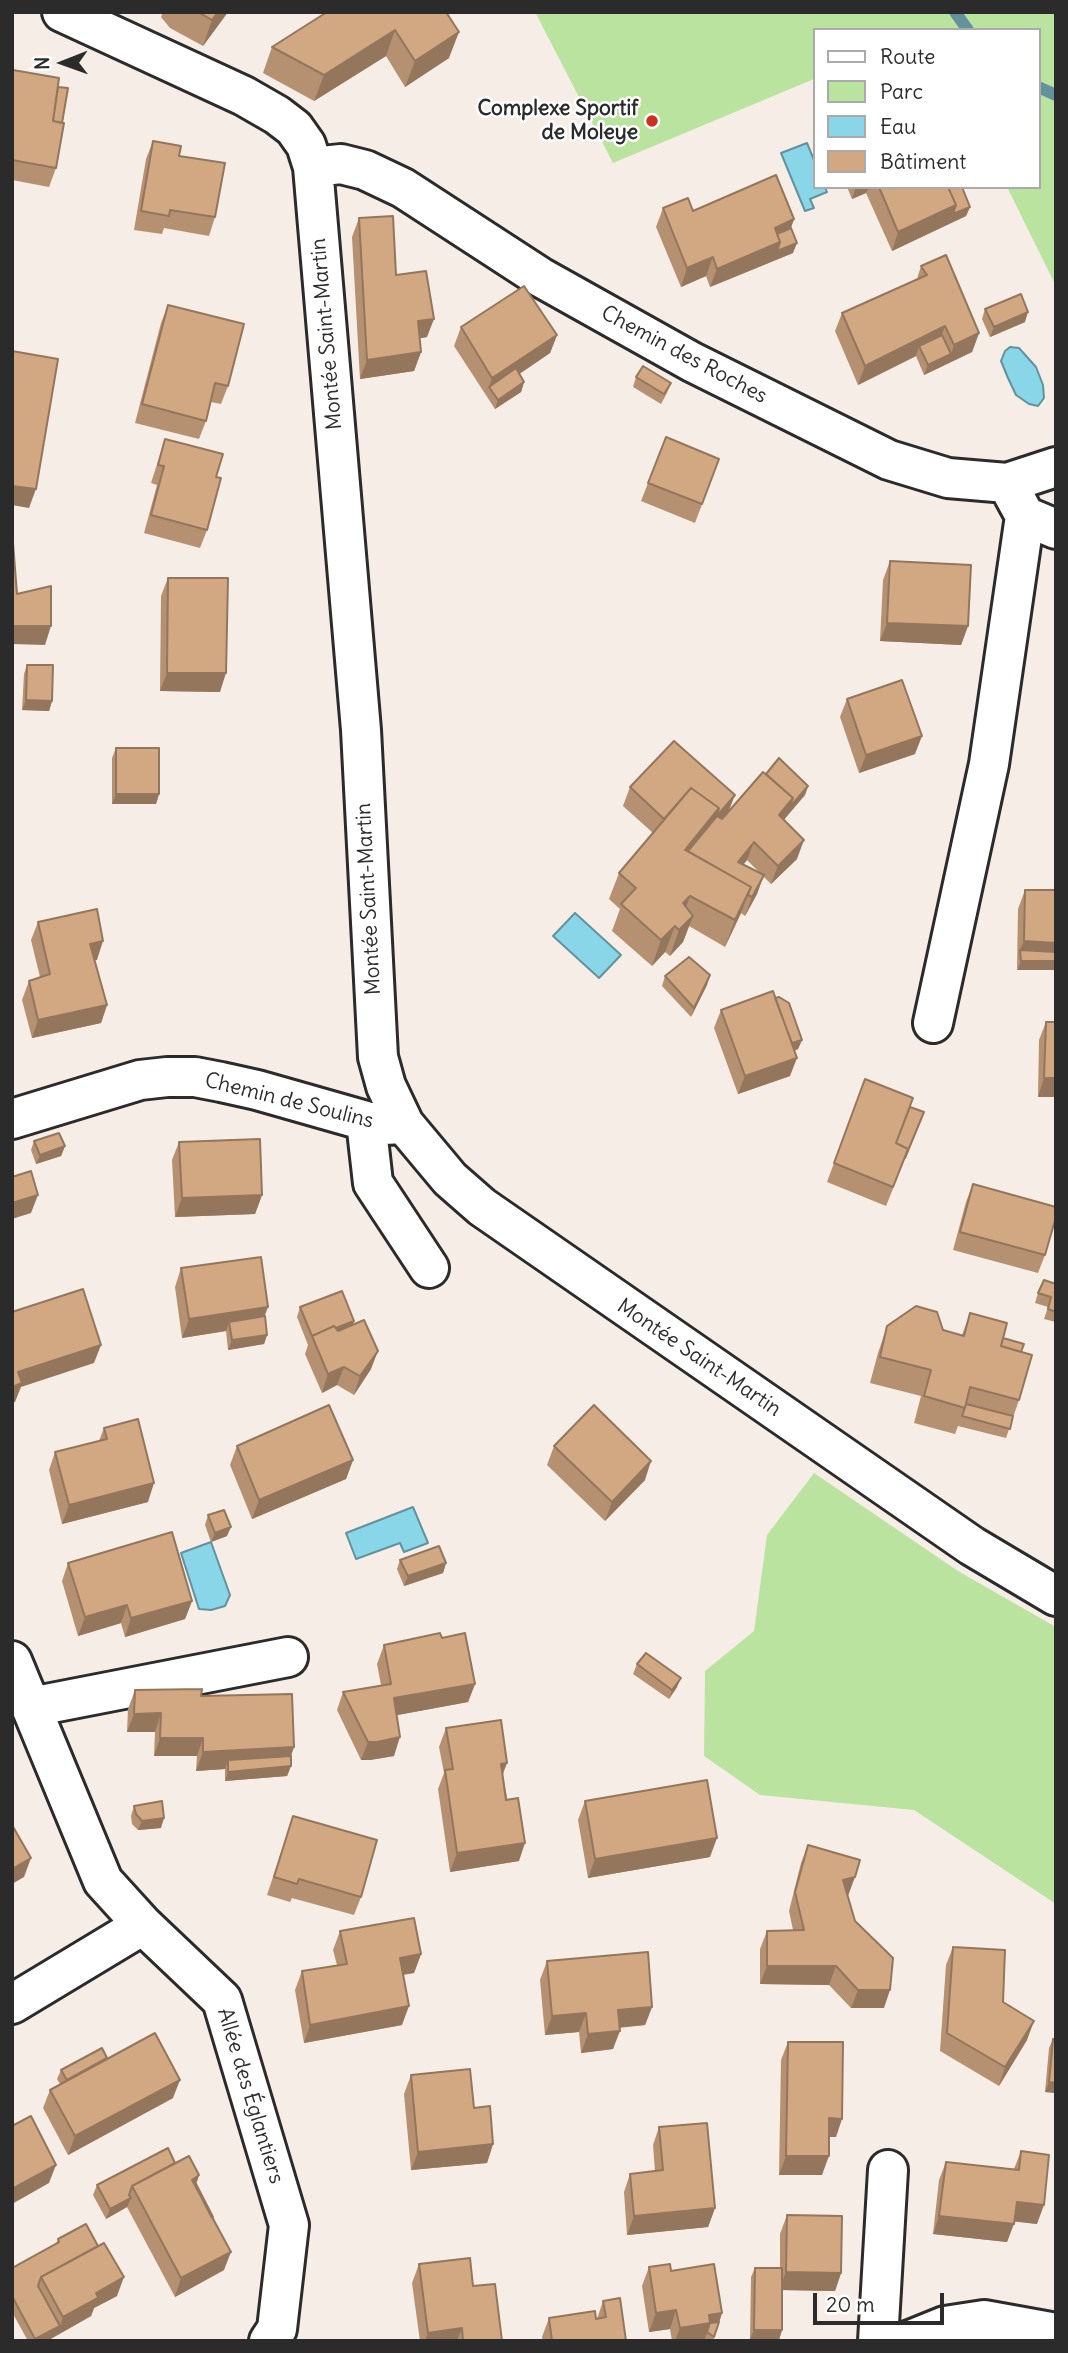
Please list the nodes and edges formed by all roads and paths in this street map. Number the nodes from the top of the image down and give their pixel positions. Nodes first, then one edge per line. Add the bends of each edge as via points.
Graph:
1 (62, 12) edge
2 (313, 167) junction
3 (1052, 478) edge
4 (1007, 483) junction
5 (1041, 523) edge
6 (933, 1023) dead end
7 (12, 1119) edge
8 (366, 1121) junction
9 (404, 1124) junction
10 (429, 1268) dead end
11 (1056, 1596) edge
12 (288, 1657) dead end
13 (12, 1661) edge
14 (31, 1707) junction
15 (144, 1925) junction
16 (12, 2004) edge
17 (888, 2170) dead end
18 (1036, 2333) edge
19 (280, 2337) edge
20 (878, 2341) edge
21 (908, 2341) edge

1 - 2 street, Montée Saint-Martin via 277,115 306,145
2 - 4 street, Chemin des Roches via 341,164 403,188 540,276 681,355 889,460 948,478
2 - 9 street, Montée Saint-Martin via 361,730 377,1044 386,1086
3 - 4 street
4 - 5 street
5 - 6 street
7 - 8 street, Chemin de Soulins via 140,1080 195,1077
8 - 9 street, Chemin de Soulins
8 - 10 street via 373,1183
9 - 11 street, Montée Saint-Martin via 450,1179 482,1207 960,1538
12 - 14 street
13 - 14 street, Allée des Églantiers
14 - 15 street, Allée des Églantiers via 103,1881
15 - 16 street
15 - 19 street, Allée des Églantiers via 222,2000 289,2225
17 - 20 street
18 - 21 street via 984,2320 944,2326

